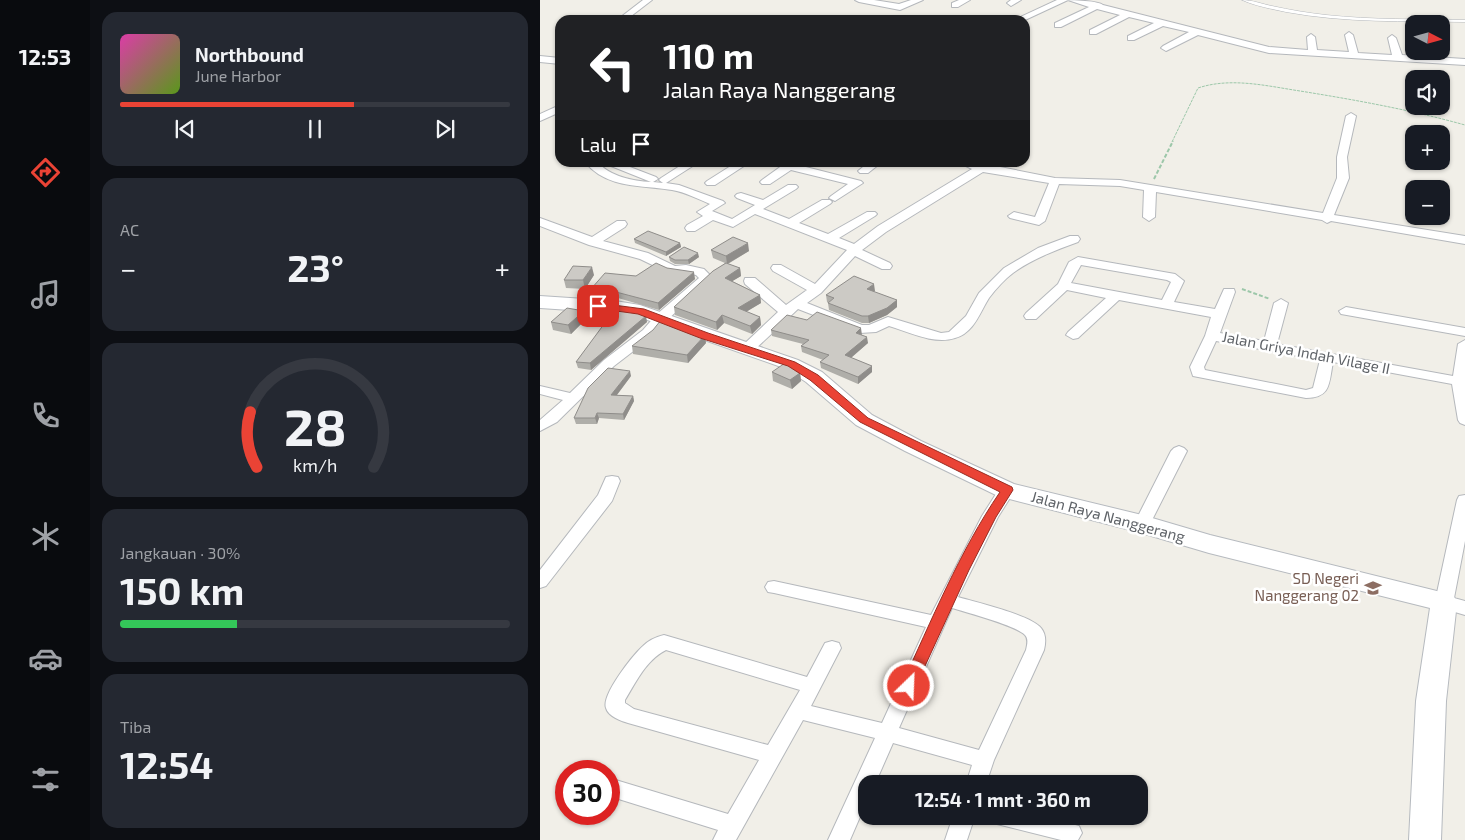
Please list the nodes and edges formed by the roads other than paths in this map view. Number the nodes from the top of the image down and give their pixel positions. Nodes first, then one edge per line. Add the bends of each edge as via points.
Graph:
1 (648, 0) edge
2 (865, 0) edge
3 (919, 0) edge
4 (966, 0) edge
5 (1064, 0) edge
6 (1072, 0) edge
7 (1108, 0) edge
8 (1244, 0) edge
9 (955, 4) dead end
10 (1096, 6) junction
11 (1128, 14) junction
12 (628, 15) edge
13 (1030, 15) edge
14 (1465, 21) edge
15 (1161, 23) junction
16 (1058, 25) dead end
17 (1093, 32) dead end
18 (1196, 32) junction
19 (1349, 35) dead end
20 (1311, 37) dead end
21 (1131, 38) dead end
22 (1392, 38) dead end
23 (1166, 48) dead end
24 (1313, 54) junction
25 (1354, 56) junction
26 (1405, 58) edge
27 (1450, 58) edge
28 (540, 59) edge
29 (1398, 59) junction
30 (555, 61) edge
31 (555, 62) edge
32 (1465, 62) edge
33 (540, 66) edge
34 (555, 110) edge
35 (1351, 116) dead end
36 (540, 118) edge
37 (594, 167) edge
38 (620, 167) edge
39 (686, 167) edge
40 (736, 167) edge
41 (788, 167) edge
42 (802, 167) edge
43 (870, 167) edge
44 (978, 167) edge
45 (981, 168) junction
46 (864, 171) dead end
47 (652, 178) dead end
48 (665, 180) dead end
49 (1055, 181) junction
50 (766, 182) dead end
51 (711, 183) dead end
52 (792, 187) dead end
53 (1150, 188) junction
54 (741, 196) dead end
55 (759, 207) junction
56 (870, 214) dead end
57 (713, 215) junction
58 (1014, 216) dead end
59 (1149, 216) dead end
60 (1327, 219) junction
61 (621, 224) dead end
62 (790, 224) junction
63 (543, 225) edge
64 (691, 228) dead end
65 (829, 239) junction
66 (1074, 239) dead end
67 (1465, 240) edge
68 (593, 242) junction
69 (855, 250) junction
70 (886, 266) dead end
71 (778, 268) dead end
72 (750, 282) dead end
73 (1064, 286) junction
74 (816, 290) junction
75 (1229, 292) road end
76 (1117, 295) junction
77 (540, 302) edge
78 (1281, 303) road end
79 (1166, 305) junction
80 (792, 308) junction
81 (1346, 311) dead end
82 (1219, 314) junction
83 (1031, 316) dead end
84 (661, 318) junction
85 (1465, 332) edge
86 (1073, 335) dead end
87 (1212, 336) junction
88 (1465, 344) edge
89 (1269, 347) junction
90 (747, 349) junction
91 (1327, 358) junction
92 (1459, 381) junction
93 (540, 390) edge
94 (574, 398) junction
95 (1465, 420) edge
96 (540, 426) edge
97 (1179, 451) dead end
98 (612, 480) dead end
99 (1007, 490) junction
100 (1465, 500) edge
101 (1142, 524) junction
102 (540, 582) edge
103 (774, 587) dead end
104 (947, 600) junction
105 (1454, 605) edge
106 (936, 623) junction
107 (832, 648) dead end
108 (812, 686) junction
109 (798, 711) junction
110 (888, 733) junction
111 (773, 755) junction
112 (984, 760) junction
113 (979, 775) edge
114 (620, 791) edge
115 (961, 825) edge
116 (1039, 825) edge
117 (728, 833) edge
118 (1071, 833) dead end
119 (839, 840) edge
120 (956, 840) edge
121 (1425, 840) edge

1 - 12 street
2 - 3 street via 900,7
4 - 9 street
5 - 13 street
6 - 10 street
7 - 10 street
8 - 14 lane via 1265,7 1320,16
10 - 11 street
10 - 16 street
11 - 15 street
11 - 17 street
15 - 18 street
15 - 21 street
18 - 23 street
18 - 24 street via 1269,50
19 - 25 street
20 - 24 street
22 - 29 street
24 - 25 street
25 - 29 street
26 - 29 street
27 - 32 street
28 - 30 street
31 - 33 street
34 - 36 street
35 - 60 street via 1342,157 1343,178
37 - 57 street via 618,179 675,187 719,203 703,212
38 - 47 street
39 - 48 street
40 - 51 street
41 - 50 street
42 - 62 street via 856,183
43 - 46 street
44 - 45 street
45 - 49 street
45 - 69 street via 882,229
49 - 53 street
49 - 58 street via 1039,221
52 - 55 street
53 - 59 street
53 - 60 street
54 - 55 street
55 - 57 street via 733,223
55 - 62 street
56 - 65 street
57 - 64 street
60 - 67 street
61 - 68 street
62 - 65 street
63 - 68 street
65 - 69 street
66 - 80 street via 1042,251 1008,271 984,296 967,323 948,336 940,337 888,322 871,329 860,329
68 - 84 street via 644,256 673,270 686,269 706,276 706,280
69 - 70 street
69 - 74 street
71 - 74 street
72 - 80 street
73 - 76 street, Jalan Griya Indah Vilage II
73 - 79 street via 1073,265 1078,262 1160,274 1178,281
73 - 83 street
74 - 80 street
75 - 82 street
76 - 79 street, Jalan Griya Indah Vilage II
76 - 86 street
77 - 84 street, Jalan Raya Nanggerang via 615,307
78 - 89 street
79 - 82 street, Jalan Griya Indah Vilage II
80 - 90 street
81 - 85 street
82 - 87 street, Jalan Griya Indah Vilage II
84 - 90 street, Jalan Raya Nanggerang
84 - 94 street
87 - 89 street, Jalan Griya Indah Vilage II
87 - 91 street via 1197,367 1198,372 1306,394 1316,394 1320,389
88 - 92 street
89 - 91 street, Jalan Griya Indah Vilage II
90 - 99 street, Jalan Raya Nanggerang via 791,364 814,377 864,420
91 - 92 street, Jalan Griya Indah Vilage II
92 - 95 street
93 - 94 street
94 - 96 street
97 - 101 street
98 - 102 street via 606,497
99 - 101 street, Jalan Raya Nanggerang
99 - 104 street
100 - 105 street
101 - 105 street, Jalan Raya Nanggerang via 1209,544
103 - 106 street
104 - 106 street
104 - 112 street via 1022,624 1034,632 1037,641
105 - 121 street via 1431,701
106 - 110 street
107 - 108 street
108 - 109 street
108 - 111 street via 664,642 650,650 615,699 615,707 628,715
109 - 110 street
109 - 111 street
110 - 112 street
110 - 119 street
111 - 117 street
112 - 113 street
114 - 117 street
115 - 120 street
116 - 118 street

